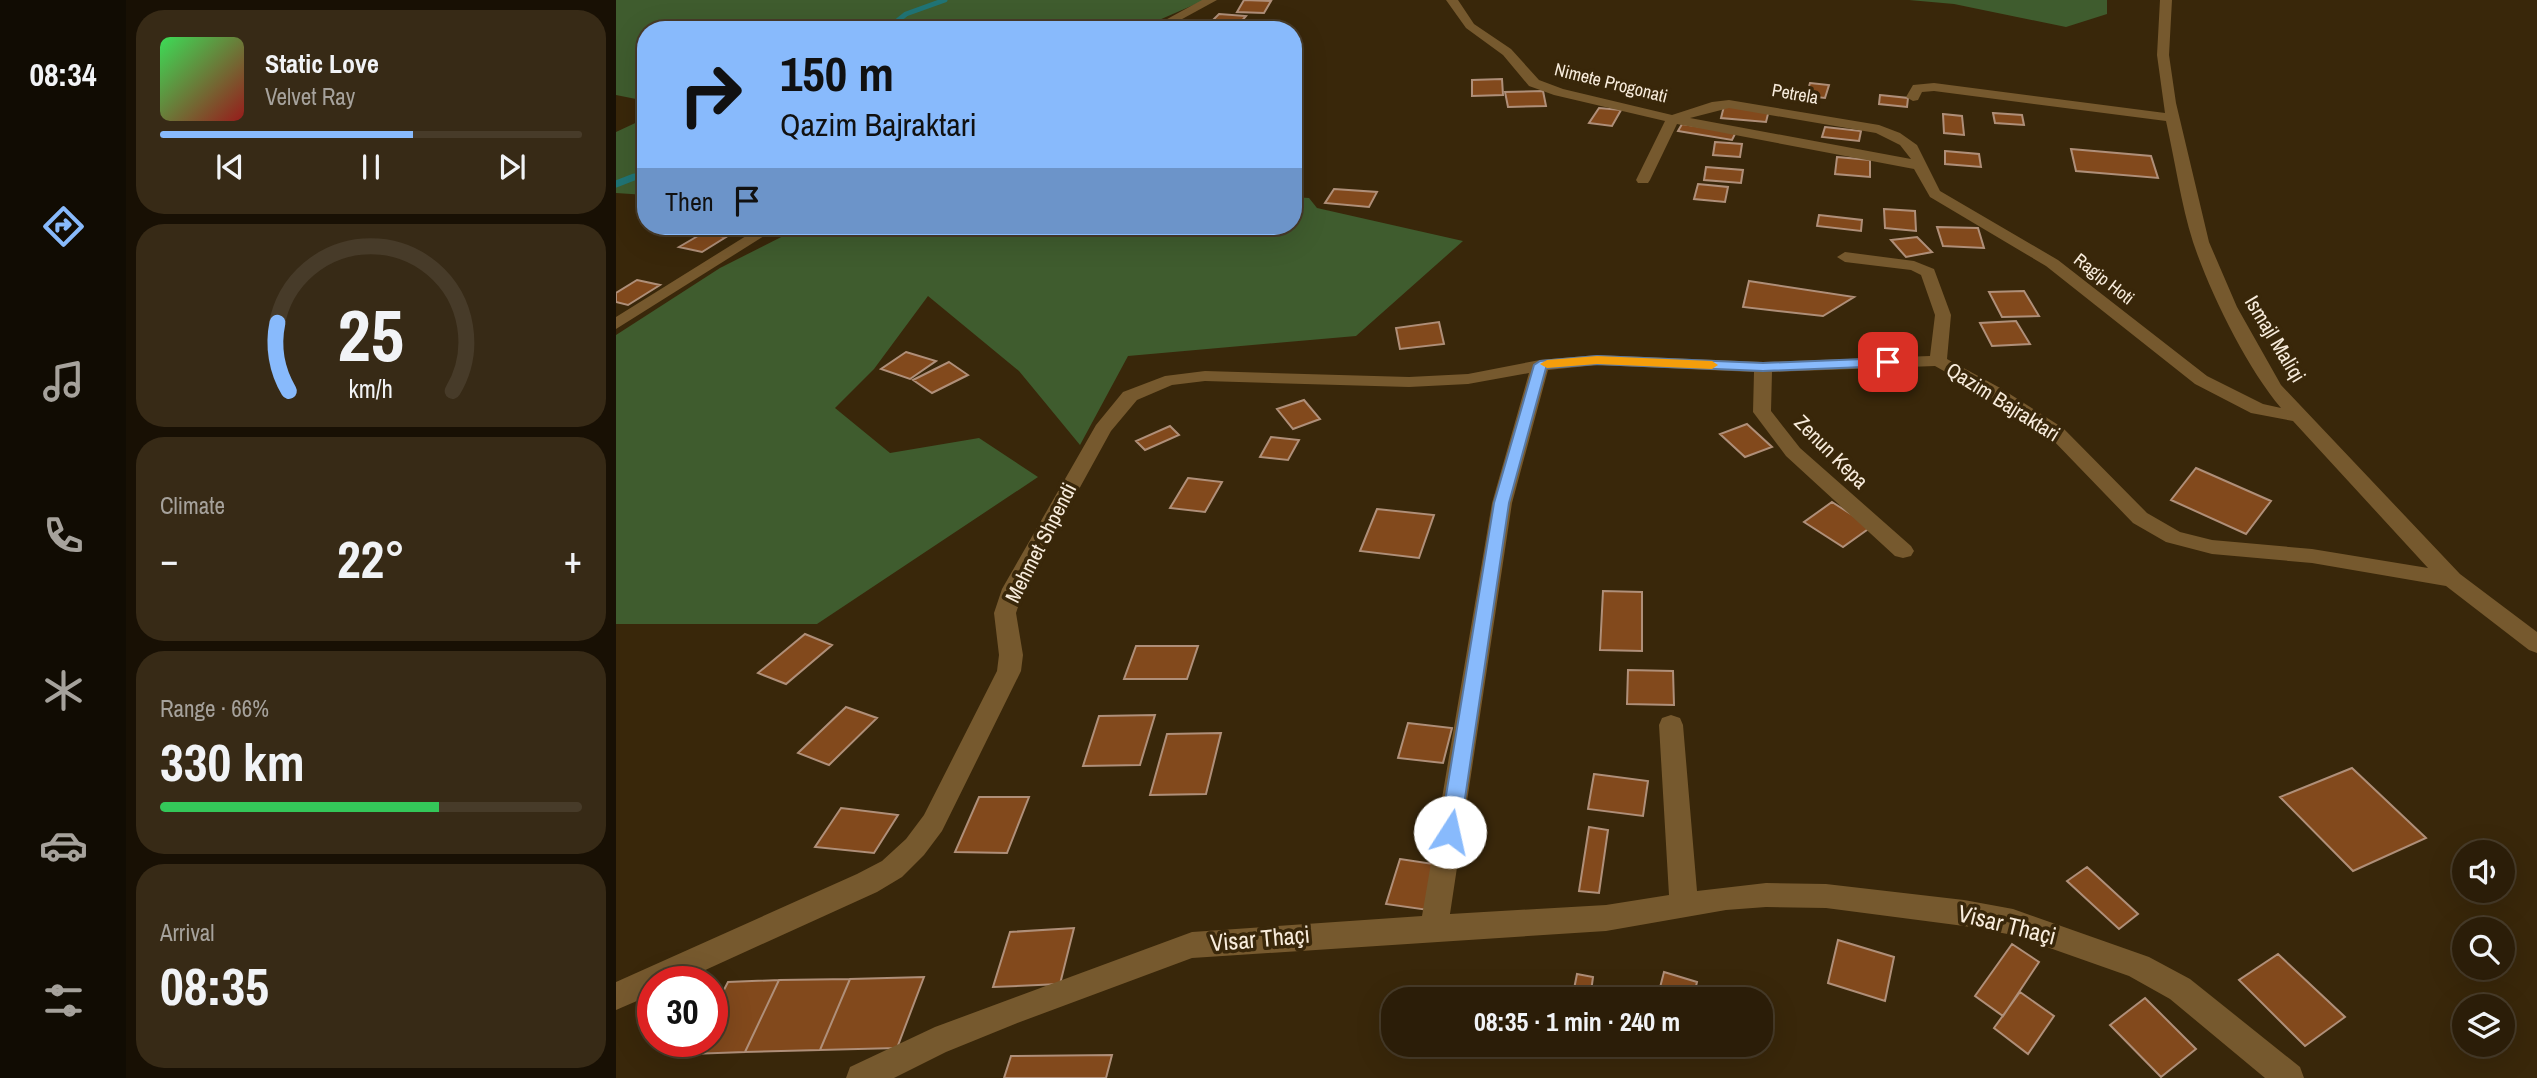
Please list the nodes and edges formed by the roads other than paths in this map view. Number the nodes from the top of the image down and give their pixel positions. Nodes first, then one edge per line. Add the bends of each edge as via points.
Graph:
1 (1211, 0) edge
2 (1452, 0) edge
3 (2166, 0) edge
4 (1170, 21) edge
5 (1913, 97) dead end
6 (1673, 118) junction
7 (2172, 118) junction
8 (1909, 142) joint
9 (1923, 167) junction
10 (1643, 180) dead end
11 (758, 235) edge
12 (1845, 257) dead end
13 (616, 324) edge
14 (1938, 361) junction
15 (1540, 365) junction
16 (1763, 367) junction
17 (2300, 417) junction
18 (1903, 551) dead end
19 (2452, 579) junction
20 (2537, 643) edge
21 (1671, 725) dead end
22 (1684, 906) junction
23 (1434, 928) junction
24 (616, 996) edge
25 (861, 1078) edge
26 (2289, 1078) edge

1 - 4 street
2 - 6 street, Nimete Progonati via 1469,26 1507,52 1534,83
3 - 7 street, Ismajl Maliqi via 2163,55
5 - 7 street via 1918,88 1934,87
6 - 8 street, Petrela via 1730,104 1879,129
6 - 9 street, Nimete Progonati
6 - 10 street, Nimete Progonati
7 - 17 street, Ismajl Maliqi via 2201,242 2228,307 2273,387
8 - 9 street, Ragip Hoti
9 - 17 street, Ragip Hoti via 1935,194 2052,263 2201,380 2258,409
11 - 13 street
12 - 14 street via 1928,272 1943,316
14 - 16 street, Qazim Bajraktari
14 - 19 street, Qazim Bajraktari via 2056,432 2140,519 2173,537 2213,547 2312,556
15 - 16 street, Qazim Bajraktari via 1597,360
15 - 23 street via 1502,503
15 - 24 street, Mehmet Shpendi via 1468,379 1409,382 1205,376 1171,380 1130,396 1103,429 1013,589 1005,612 1009,671 933,822 915,847 892,869 867,883
16 - 18 street, Zenun Kepa via 1762,412 1793,452
17 - 19 street, Ismajl Maliqi
19 - 20 street, Ismajl Maliqi
21 - 22 street
22 - 23 street, Visar Thaçi via 1606,918
22 - 26 street, Visar Thaçi via 1766,895 1826,895 2013,922 2139,966 2180,989
23 - 25 street, Visar Thaçi via 1192,945 934,1042

